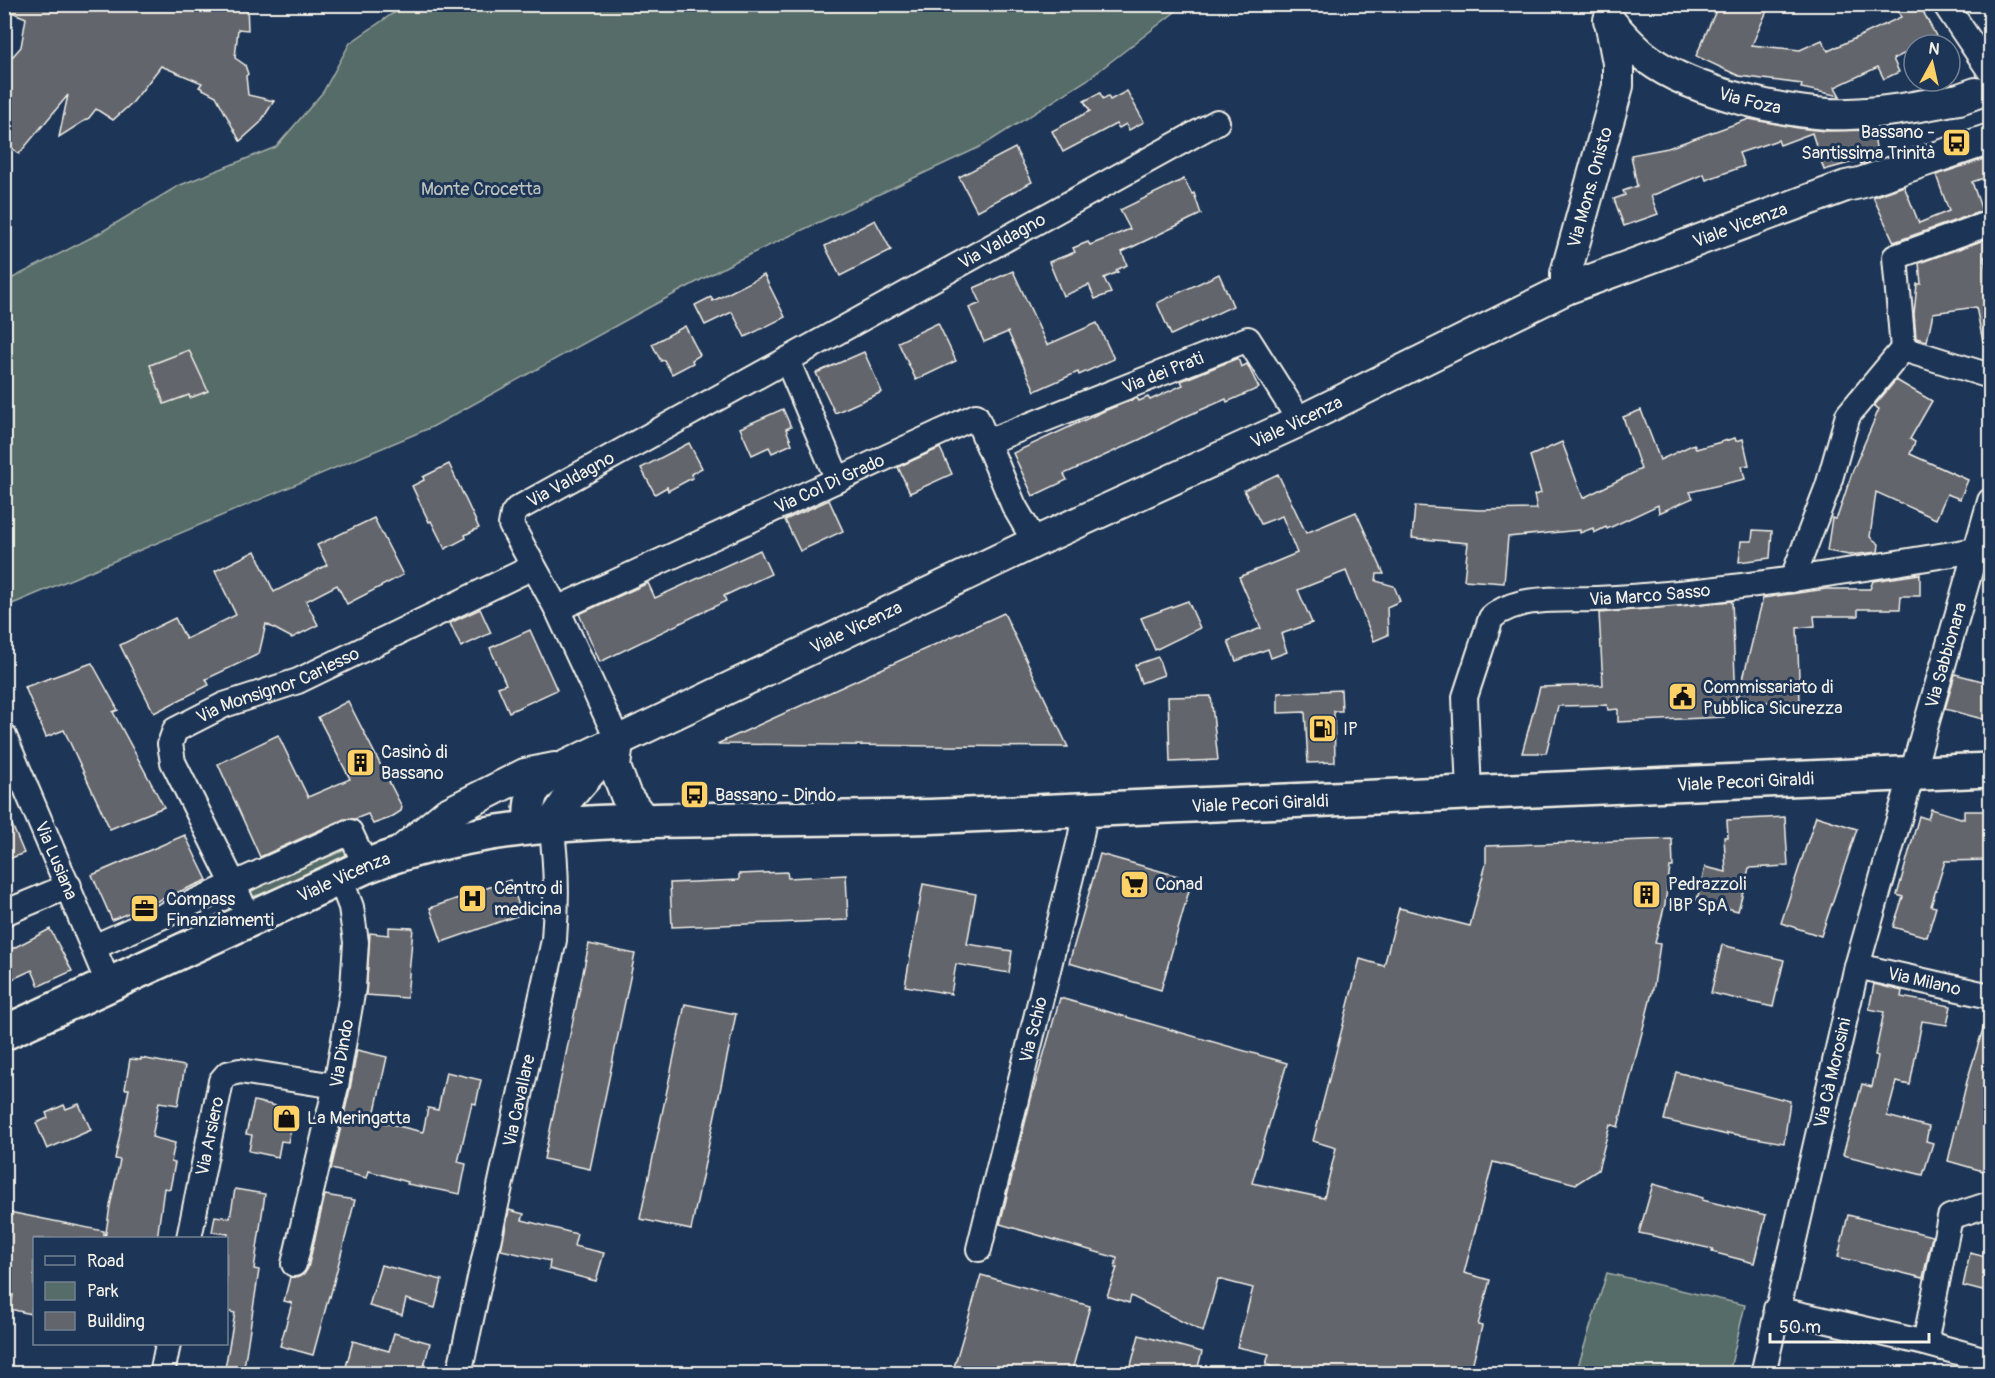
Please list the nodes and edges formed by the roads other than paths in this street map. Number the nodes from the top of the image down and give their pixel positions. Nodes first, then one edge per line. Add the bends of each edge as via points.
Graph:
1 (1945, 4) edge
2 (1606, 12) edge
3 (1671, 73) junction
4 (1983, 78) edge
5 (1617, 86) junction
6 (1217, 122) dead end
7 (1990, 137) edge
8 (1990, 223) edge
9 (1566, 289) junction
10 (1903, 349) junction
11 (787, 360) junction
12 (1990, 376) edge
13 (1300, 421) junction
14 (987, 441) junction
15 (838, 480) junction
16 (1990, 501) edge
17 (1035, 542) junction
18 (1983, 549) edge
19 (533, 567) junction
20 (1792, 580) junction
21 (557, 609) junction
22 (4, 736) edge
23 (618, 741) junction
24 (567, 765) junction
25 (1990, 770) edge
26 (1912, 774) junction
27 (1469, 794) junction
28 (1086, 809) junction
29 (644, 820) junction
30 (540, 826) junction
31 (400, 852) junction
32 (353, 872) junction
33 (233, 883) junction
34 (69, 886) junction
35 (4, 913) edge
36 (249, 920) junction
37 (94, 947) junction
38 (1857, 966) junction
39 (109, 985) junction
40 (1990, 996) edge
41 (4, 1033) edge
42 (336, 1086) junction
43 (1990, 1206) edge
44 (189, 1237) edge
45 (979, 1249) dead end
46 (294, 1263) dead end
47 (1776, 1310) junction
48 (1925, 1343) junction
49 (168, 1345) edge
50 (1990, 1360) edge
51 (162, 1374) edge
52 (459, 1374) edge
53 (1763, 1374) edge

1 - 4 street
2 - 3 street, Via Foza via 1648,60
2 - 5 street, Via Mons. Onisto via 1618,63
3 - 4 street, Via Foza via 1758,104 1832,114 1935,103
3 - 5 street, Via Foza via 1636,67
4 - 7 street via 1972,102 1974,121
5 - 9 street, Via Mons. Onisto via 1566,273
6 - 11 street, Via Valdagno
7 - 9 street, Viale Vicenza
8 - 10 street via 1895,257
9 - 13 street, Viale Vicenza
10 - 12 street
10 - 20 street via 1848,416 1828,486
11 - 15 street
11 - 19 street, Via Valdagno via 517,509 510,525
13 - 14 street, Via dei Prati via 1248,339
13 - 17 street, Viale Vicenza
14 - 15 street, Via Col Di Grado via 976,416
14 - 17 street, Via Col Di Grado via 1014,506
15 - 21 street, Via Col Di Grado
16 - 18 street, Via Sabbionara
17 - 23 street, Viale Vicenza
18 - 20 street, Via Marco Sasso
18 - 26 street, Via Sabbionara
19 - 21 street, Via Valdagno
19 - 33 street, Via Monsignor Carlesso via 298,681 224,705 176,730 170,744 173,762
20 - 27 street, Via Marco Sasso via 1532,602 1501,609 1491,618 1465,697
21 - 23 street, Via Valdagno
22 - 34 street, Via Lusiana
23 - 24 street, Viale Vicenza
23 - 29 street via 615,766 626,796
23 - 30 street
24 - 30 street via 534,788 528,805
24 - 31 street via 525,774 446,814
25 - 26 main road, Viale Pecori Giraldi
26 - 27 main road, Viale Pecori Giraldi
26 - 38 street, Via Cà Morosini
27 - 28 main road, Viale Pecori Giraldi
28 - 29 main road, Viale Pecori Giraldi via 939,816
28 - 45 street, Via Schio
29 - 30 main road, Viale Pecori Giraldi
30 - 31 main road, Viale Vicenza via 456,838
30 - 52 street, Via Cavallare via 555,853 558,893 554,940
31 - 32 main road, Viale Vicenza
32 - 33 street via 350,832
32 - 36 main road, Viale Vicenza
32 - 42 street, Via Dindo via 353,988
33 - 36 street, Via Monsignor Carlesso
33 - 37 street
34 - 35 street
34 - 37 street, Via Lusiana
36 - 39 main road, Viale Vicenza
37 - 39 street, Via Lusiana
38 - 40 street, Via Milano
38 - 47 street, Via Cà Morosini
39 - 41 main road, Viale Vicenza
42 - 44 street, Via Arsiero via 240,1071 227,1074 221,1081
42 - 46 street, Via Dindo
43 - 48 street via 1950,1217
47 - 48 street
47 - 53 street, Via Cà Morosini
48 - 50 street
49 - 51 street

